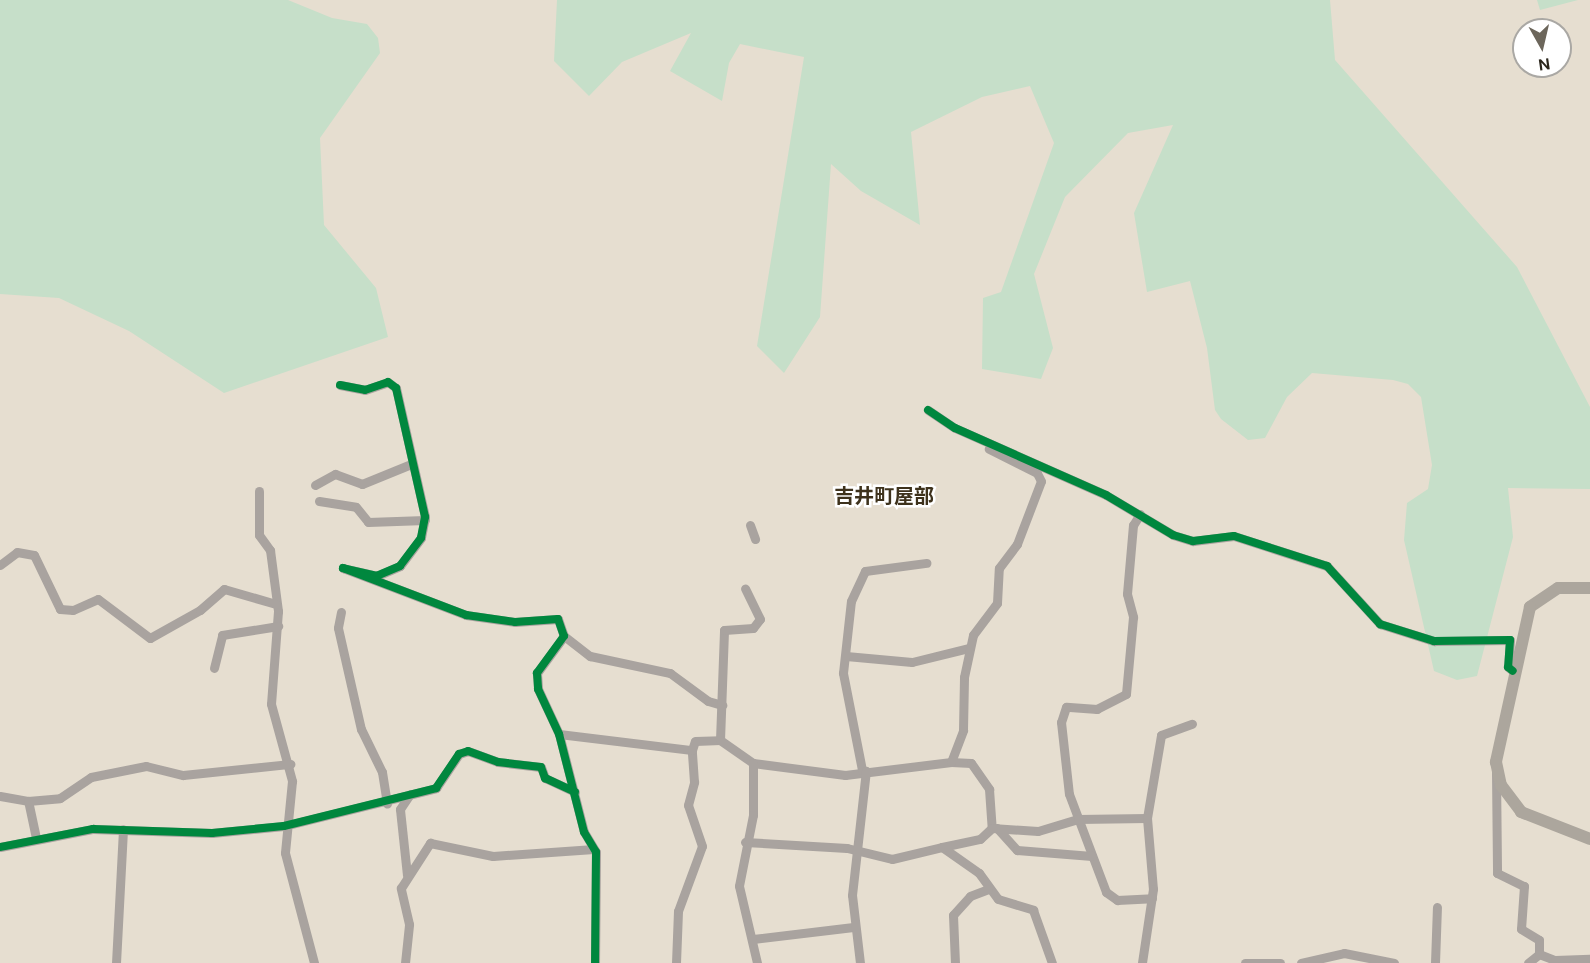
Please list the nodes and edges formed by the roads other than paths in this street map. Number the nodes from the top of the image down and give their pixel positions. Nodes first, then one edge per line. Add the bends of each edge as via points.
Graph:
1 (340, 385) dead end
2 (928, 410) dead end
3 (983, 441) junction
4 (411, 464) junction
5 (315, 484) dead end
6 (259, 491) dead end
7 (319, 501) dead end
8 (1140, 514) junction
9 (425, 520) junction
10 (750, 525) dead end
11 (755, 539) dead end
12 (926, 563) dead end
13 (0, 565) edge
14 (745, 588) dead end
15 (1590, 588) edge
16 (276, 604) junction
17 (341, 612) dead end
18 (278, 626) junction
19 (564, 636) junction
20 (969, 648) junction
21 (846, 656) junction
22 (214, 668) dead end
23 (1513, 670) junction
24 (722, 705) junction
25 (1192, 724) dead end
26 (559, 734) junction
27 (720, 740) junction
28 (692, 750) junction
29 (951, 762) junction
30 (753, 763) junction
31 (290, 764) junction
32 (864, 770) junction
33 (1497, 772) junction
34 (575, 792) junction
35 (410, 794) junction
36 (0, 796) edge
37 (28, 801) junction
38 (387, 804) junction
39 (1078, 819) junction
40 (1147, 819) junction
41 (284, 826) junction
42 (995, 828) junction
43 (123, 829) junction
44 (36, 838) junction
45 (1590, 839) edge
46 (745, 842) junction
47 (0, 847) edge
48 (942, 847) junction
49 (594, 849) junction
50 (854, 850) junction
51 (1092, 856) junction
52 (407, 875) junction
53 (988, 889) junction
54 (1152, 898) junction
55 (1437, 907) dead end
56 (853, 927) junction
57 (753, 939) junction
58 (1539, 954) junction
59 (1590, 959) edge
60 (116, 963) edge
61 (314, 963) edge
62 (405, 963) edge
63 (595, 963) edge
64 (676, 963) edge
65 (757, 963) edge
66 (860, 963) edge
67 (955, 963) edge
68 (1052, 963) edge
69 (1142, 963) edge
70 (1245, 963) edge
71 (1280, 963) edge
72 (1301, 963) edge
73 (1394, 963) edge
74 (1435, 963) edge
75 (1528, 963) edge

1 - 4 street via 365,390 393,384
2 - 3 street
3 - 8 street
3 - 20 street via 983,446 1037,473 1041,481 1017,544 999,568 997,603 976,627
4 - 5 street via 362,484 335,474
4 - 9 street
6 - 16 street via 259,535 270,550
7 - 9 street via 356,507 368,522
8 - 23 street via 1193,541 1234,536 1327,566 1365,612 1412,636 1465,644 1510,640 1508,667
8 - 39 street via 1133,525 1127,594 1133,617 1126,694 1097,709 1066,707 1061,722 1069,794
9 - 19 street via 421,538 400,566 377,576 343,568 466,615 558,620
10 - 11 street
12 - 21 street via 861,574 845,629
13 - 16 street via 17,552 34,555 60,609 73,610 98,599 150,638 200,610 224,589
14 - 24 street via 760,622 724,630
15 - 23 main road via 1558,588 1530,607
16 - 18 street
17 - 38 street via 338,628 361,729 382,772
18 - 22 street via 225,633
18 - 31 street via 271,704
19 - 24 street via 605,662 670,673 708,701
19 - 26 street via 537,673 538,689
20 - 21 street via 912,662
20 - 29 street via 963,730
21 - 32 street via 847,703
23 - 33 main road
24 - 27 street
25 - 40 street via 1161,735
26 - 28 street
26 - 34 street
27 - 28 street via 695,741
27 - 30 street
28 - 64 street via 694,782 688,805 702,846 678,911
29 - 32 street
29 - 42 street via 971,763 989,789
30 - 32 street via 815,774
30 - 46 street via 753,815
31 - 37 street via 183,775 139,767 91,777 60,798
31 - 41 street
32 - 50 street
33 - 45 main road via 1521,812
33 - 58 street via 1497,873 1524,886 1521,928 1539,940
34 - 35 street via 545,778 541,766 498,762 468,751 459,754 436,788
34 - 49 street
35 - 38 street
35 - 52 street via 400,809
36 - 37 street
37 - 44 street
38 - 41 street via 300,818
39 - 40 street
39 - 42 street via 1038,831
39 - 51 street
40 - 54 street
41 - 43 street via 212,833
41 - 61 street via 289,878
42 - 48 street via 980,839
42 - 51 street via 1017,850
43 - 44 street
43 - 60 street
44 - 47 street
46 - 50 street
46 - 57 street via 739,886
48 - 50 street via 892,859
48 - 53 street via 979,873
49 - 52 street via 493,856 430,843
49 - 63 street
50 - 56 street
51 - 54 street via 1110,897
52 - 62 street via 401,888 409,924
53 - 67 street via 970,896 953,915
53 - 68 street via 998,899 1033,910
54 - 69 street
55 - 74 street
56 - 57 street
56 - 66 street
57 - 65 street
58 - 59 street via 1554,960
58 - 75 street
70 - 71 street
72 - 73 street via 1344,953

